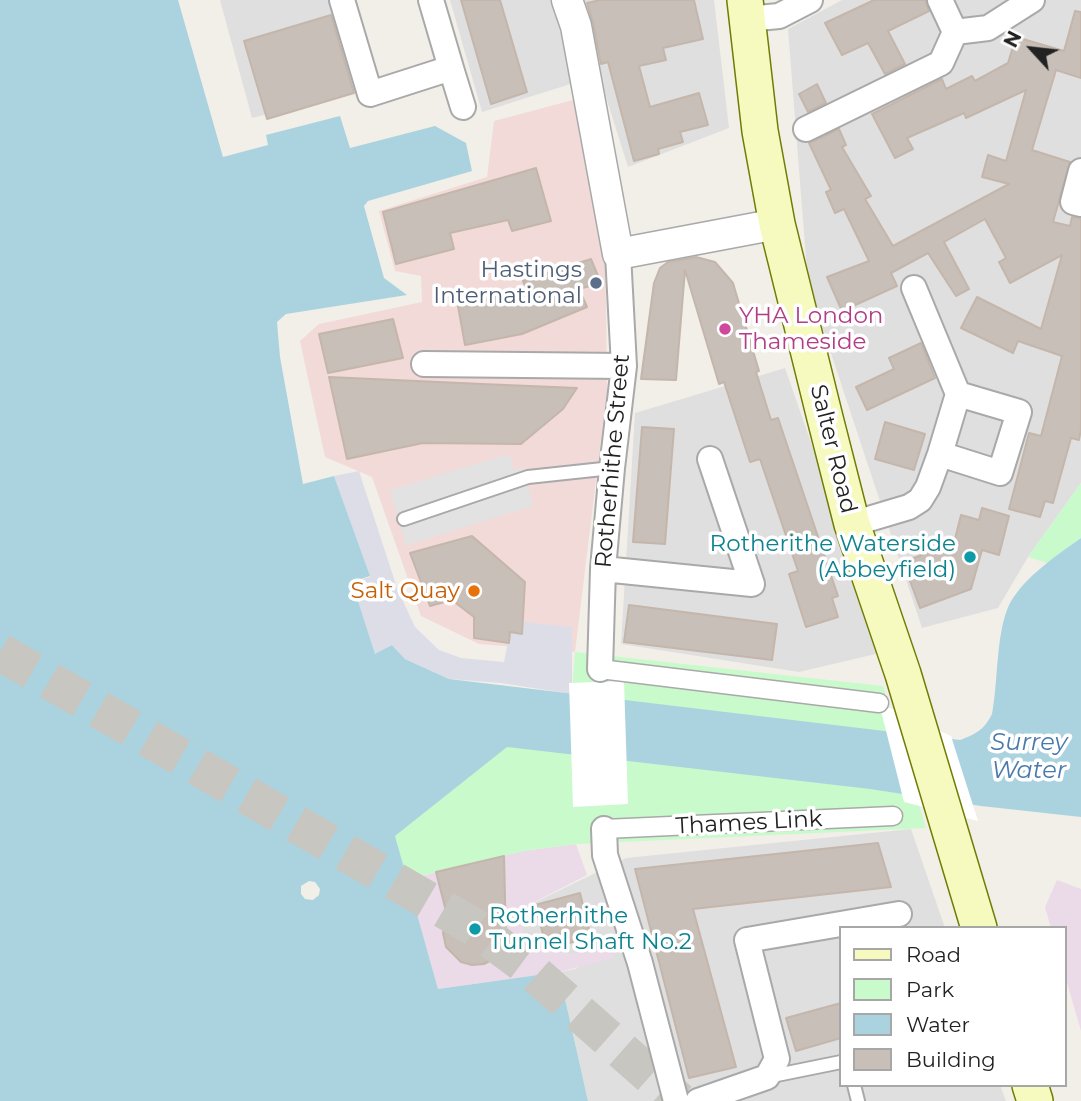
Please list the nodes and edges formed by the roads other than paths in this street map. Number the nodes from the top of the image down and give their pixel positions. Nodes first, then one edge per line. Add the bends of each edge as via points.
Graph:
1 (342, 0) edge
2 (431, 0) edge
3 (567, 0) edge
4 (810, 0) edge
5 (940, 0) edge
6 (1032, 0) edge
7 (746, 9) edge
8 (955, 32) junction
9 (451, 68) junction
10 (463, 107) dead end
11 (806, 129) dead end
12 (1081, 171) edge
13 (1081, 204) edge
14 (777, 223) junction
15 (618, 254) junction
16 (914, 288) dead end
17 (424, 364) dead end
18 (624, 366) junction
19 (958, 394) junction
20 (940, 454) junction
21 (710, 459) dead end
22 (612, 468) junction
23 (404, 519) dead end
24 (852, 524) junction
25 (603, 569) junction
26 (600, 669) joint
27 (879, 703) dead end
28 (893, 816) dead end
29 (604, 829) joint
30 (899, 914) dead end
31 (978, 926) edge
32 (839, 1062) edge
33 (767, 1077) junction
34 (676, 1101) edge
35 (698, 1101) edge

1 - 9 street via 370,94
2 - 9 street
3 - 15 street, Rotherhithe Street via 576,26
4 - 7 street via 779,16
5 - 8 street
6 - 8 street via 988,28
7 - 14 main road, Salter Road via 760,131
8 - 11 street via 940,63
9 - 10 street
12 - 13 street via 1073,202
14 - 15 street
14 - 24 main road, Salter Road
15 - 18 street, Rotherhithe Street
16 - 19 street
17 - 18 street
18 - 22 street, Rotherhithe Street
19 - 20 street
19 - 20 street via 1019,412 1000,473
20 - 24 street via 920,500
21 - 25 street via 752,584
22 - 23 lane via 528,477
22 - 25 street, Rotherhithe Street
24 - 31 main road, Salter Road via 903,674
25 - 26 street, Rotherhithe Street
26 - 27 street
28 - 29 street, Thames Link
29 - 34 street via 605,855 640,963
30 - 33 street via 747,940 777,1059
32 - 33 lane
33 - 35 street

